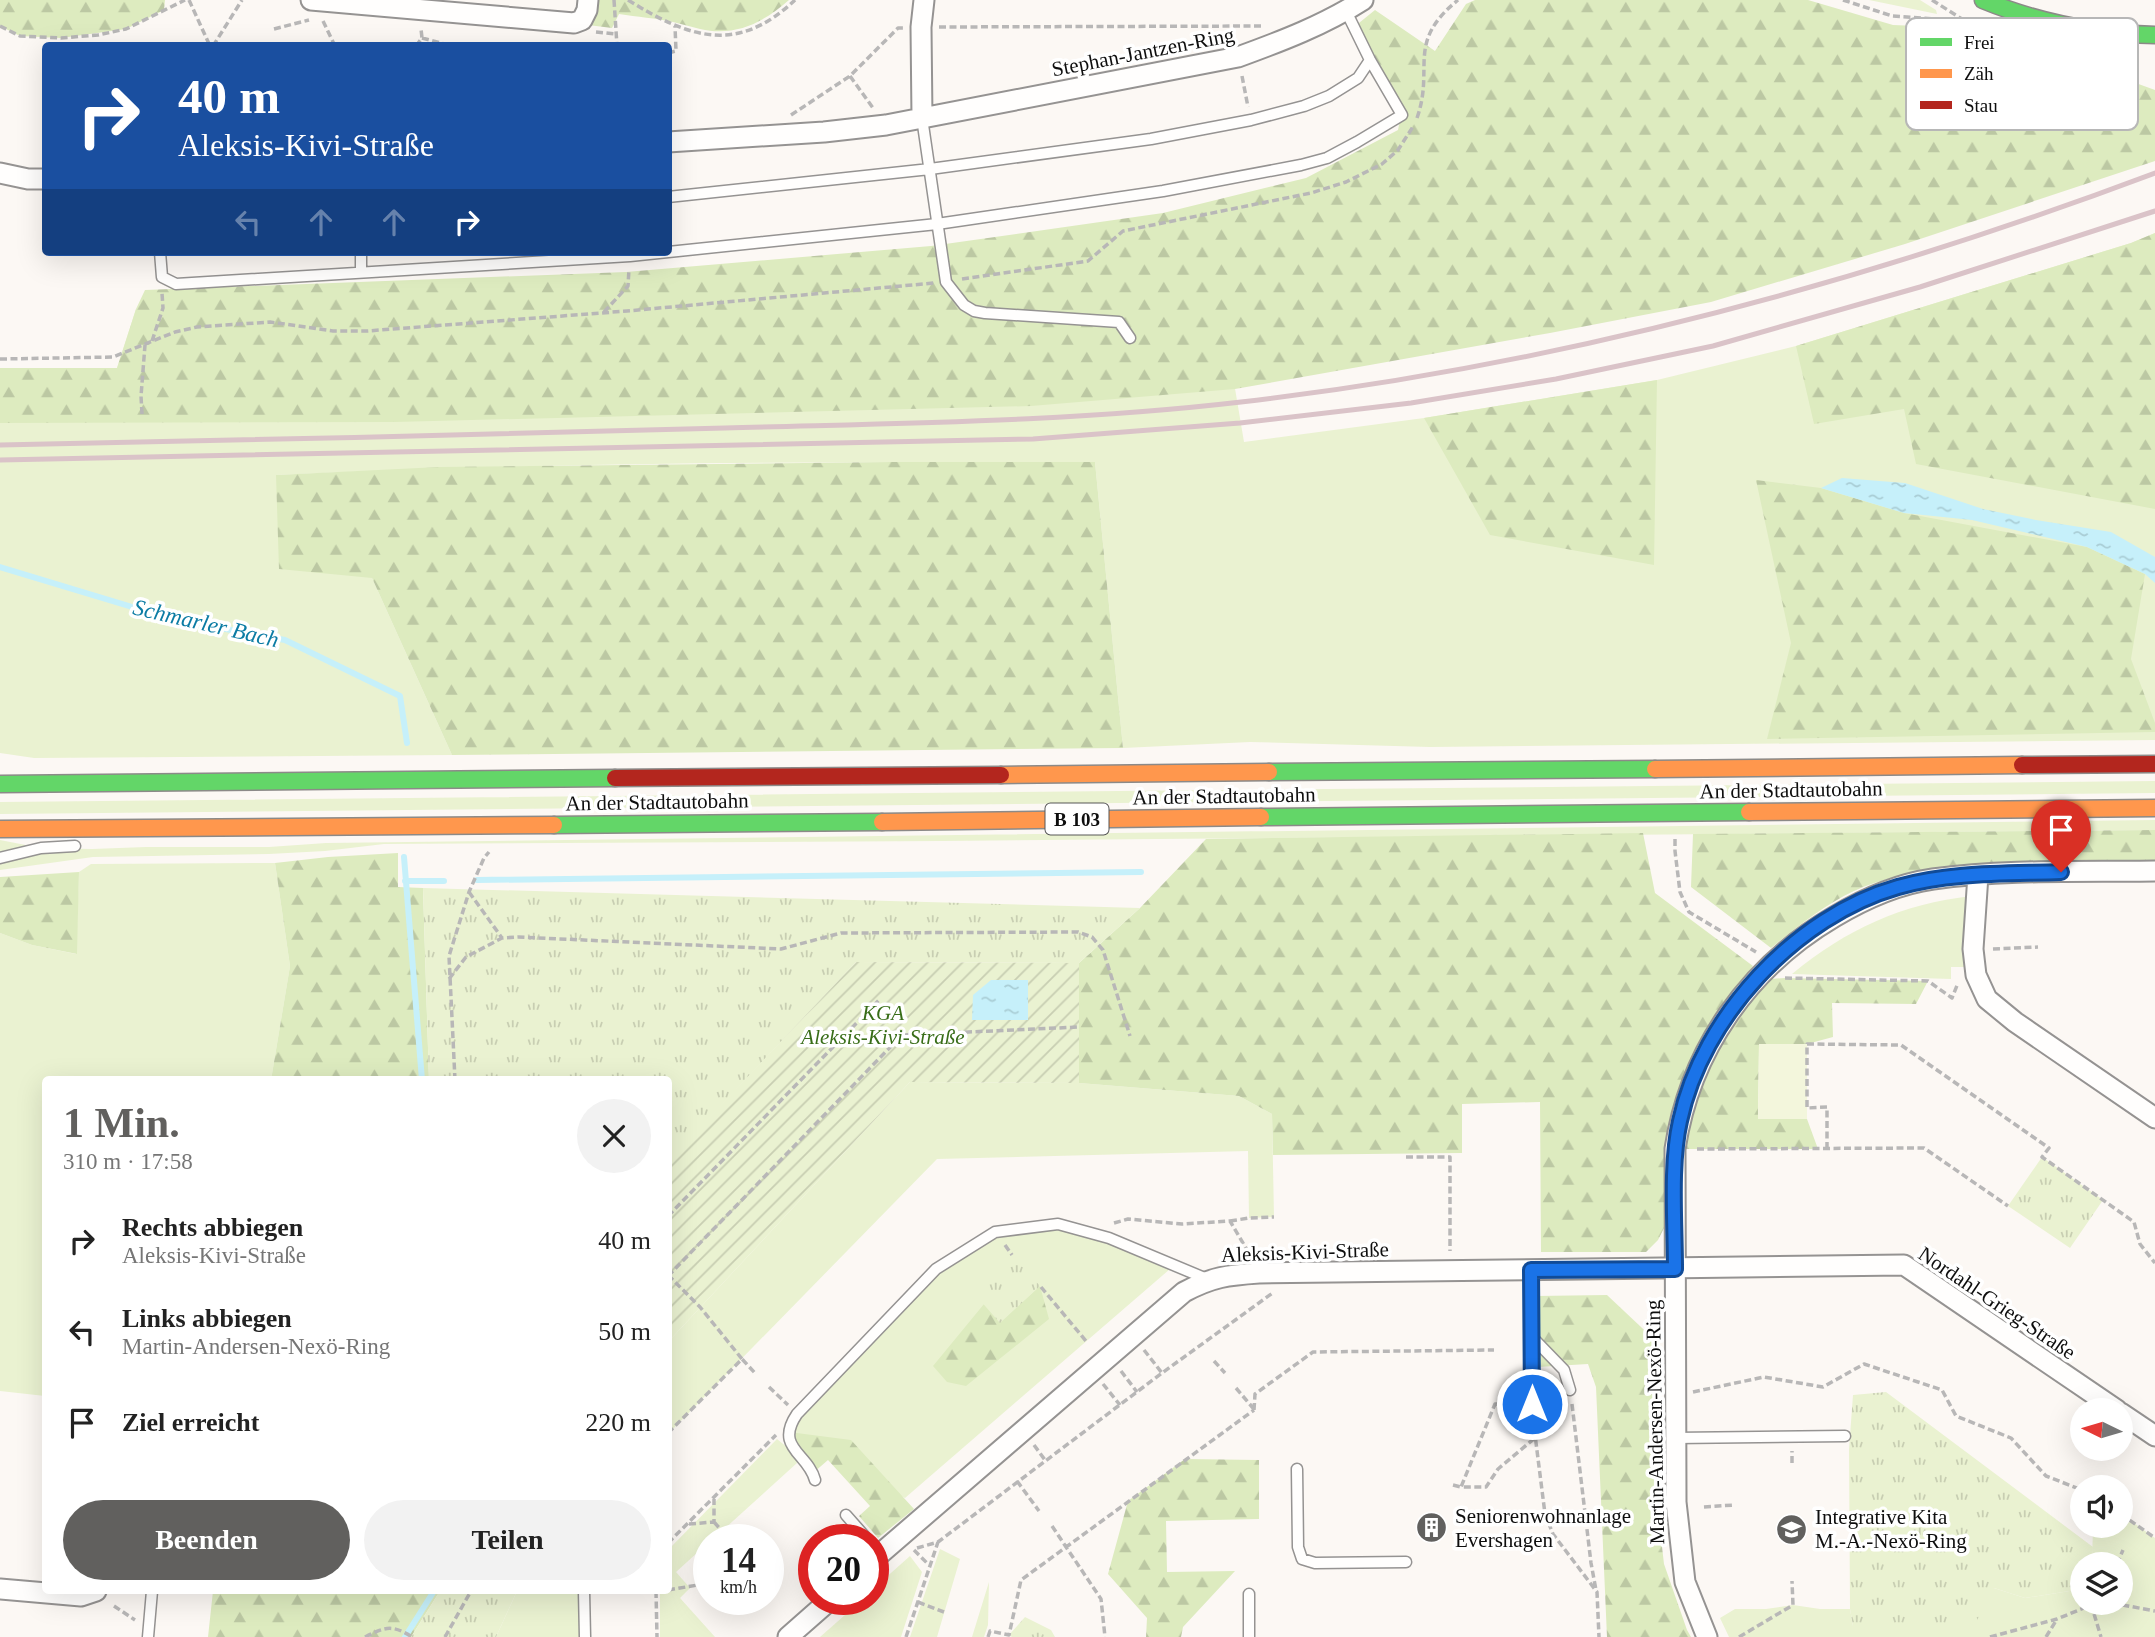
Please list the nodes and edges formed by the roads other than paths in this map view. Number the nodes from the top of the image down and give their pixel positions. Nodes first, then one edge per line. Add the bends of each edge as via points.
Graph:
1 (311, 0) edge
2 (587, 0) edge
3 (924, 0) edge
4 (1363, 0) edge
5 (1983, 0) edge
6 (420, 4) edge
7 (1346, 11) junction
8 (2029, 18) edge
9 (1370, 60) junction
10 (922, 118) junction
11 (672, 142) edge
12 (930, 169) junction
13 (0, 173) edge
14 (42, 180) edge
15 (672, 197) edge
16 (937, 224) junction
17 (672, 250) edge
18 (160, 256) edge
19 (360, 256) edge
20 (600, 256) edge
21 (361, 272) junction
22 (1130, 338) dead end
23 (2155, 764) edge
24 (2, 783) edge
25 (2155, 808) edge
26 (0, 829) edge
27 (178, 829) junction
28 (158, 838) dead end
29 (92, 844) dead end
30 (0, 858) edge
31 (2155, 871) edge
32 (1978, 875) junction
33 (2155, 1118) edge
34 (1675, 1269) junction
35 (1531, 1270) junction
36 (1208, 1280) junction
37 (1532, 1337) junction
38 (1570, 1390) road end
39 (2099, 1398) edge
40 (1532, 1404) road end
41 (2133, 1421) edge
42 (2155, 1436) edge
43 (1845, 1437) dead end
44 (1675, 1438) junction
45 (1297, 1469) dead end
46 (815, 1480) dead end
47 (846, 1515) dead end
48 (853, 1524) edge
49 (889, 1538) edge
50 (1406, 1562) dead end
51 (0, 1589) edge
52 (42, 1592) edge
53 (152, 1594) edge
54 (584, 1594) edge
55 (1249, 1594) dead end
56 (813, 1615) edge
57 (148, 1633) edge
58 (585, 1637) edge
59 (788, 1637) edge
60 (1249, 1637) edge
61 (1707, 1637) edge

1 - 6 street
2 - 6 street via 582,20 574,23
3 - 10 street
4 - 7 street, Stephan-Jantzen-Ring
5 - 8 main road
7 - 9 lane
7 - 10 street, Stephan-Jantzen-Ring via 1238,57
9 - 12 lane via 1358,78 1329,96 1251,120 1151,139
9 - 16 lane via 1402,115 1327,158 1163,191
10 - 11 street, Stephan-Jantzen-Ring via 824,132
10 - 12 lane
12 - 15 lane
12 - 16 lane
13 - 14 street
16 - 17 lane
16 - 22 lane via 946,282 974,311 1119,322
18 - 21 lane via 162,277 176,284
19 - 21 lane
20 - 21 lane
23 - 24 main road, An der Stadtautobahn / B 103
25 - 27 main road, An der Stadtautobahn / B 103
26 - 27 main road, An der Stadtautobahn / B 103
27 - 28 lane
29 - 30 lane via 41,848
31 - 32 street, Martin-Andersen-Nexö-Ring
32 - 33 street via 1973,949 1976,975 1987,999
32 - 34 street, Martin-Andersen-Nexö-Ring via 1896,887 1855,904 1814,928 1771,963 1733,1006 1702,1059 1679,1121
34 - 35 street, Aleksis-Kivi-Straße
34 - 39 street, Nordahl-Grieg-Straße via 1904,1265
34 - 44 street, Martin-Andersen-Nexö-Ring
35 - 36 street, Aleksis-Kivi-Straße via 1259,1273
35 - 37 lane
36 - 46 lane via 1110,1238 1058,1224 995,1232 936,1269 790,1423 791,1443
36 - 49 street, Aleksis-Kivi-Straße via 1184,1292
37 - 38 lane via 1564,1370
37 - 40 lane
41 - 42 street, Nordahl-Grieg-Straße
43 - 44 lane
44 - 61 street, Martin-Andersen-Nexö-Ring via 1685,1582
45 - 50 lane via 1302,1559 1315,1563
47 - 48 lane
51 - 52 street
53 - 57 lane
54 - 58 lane
55 - 60 lane
56 - 59 street

